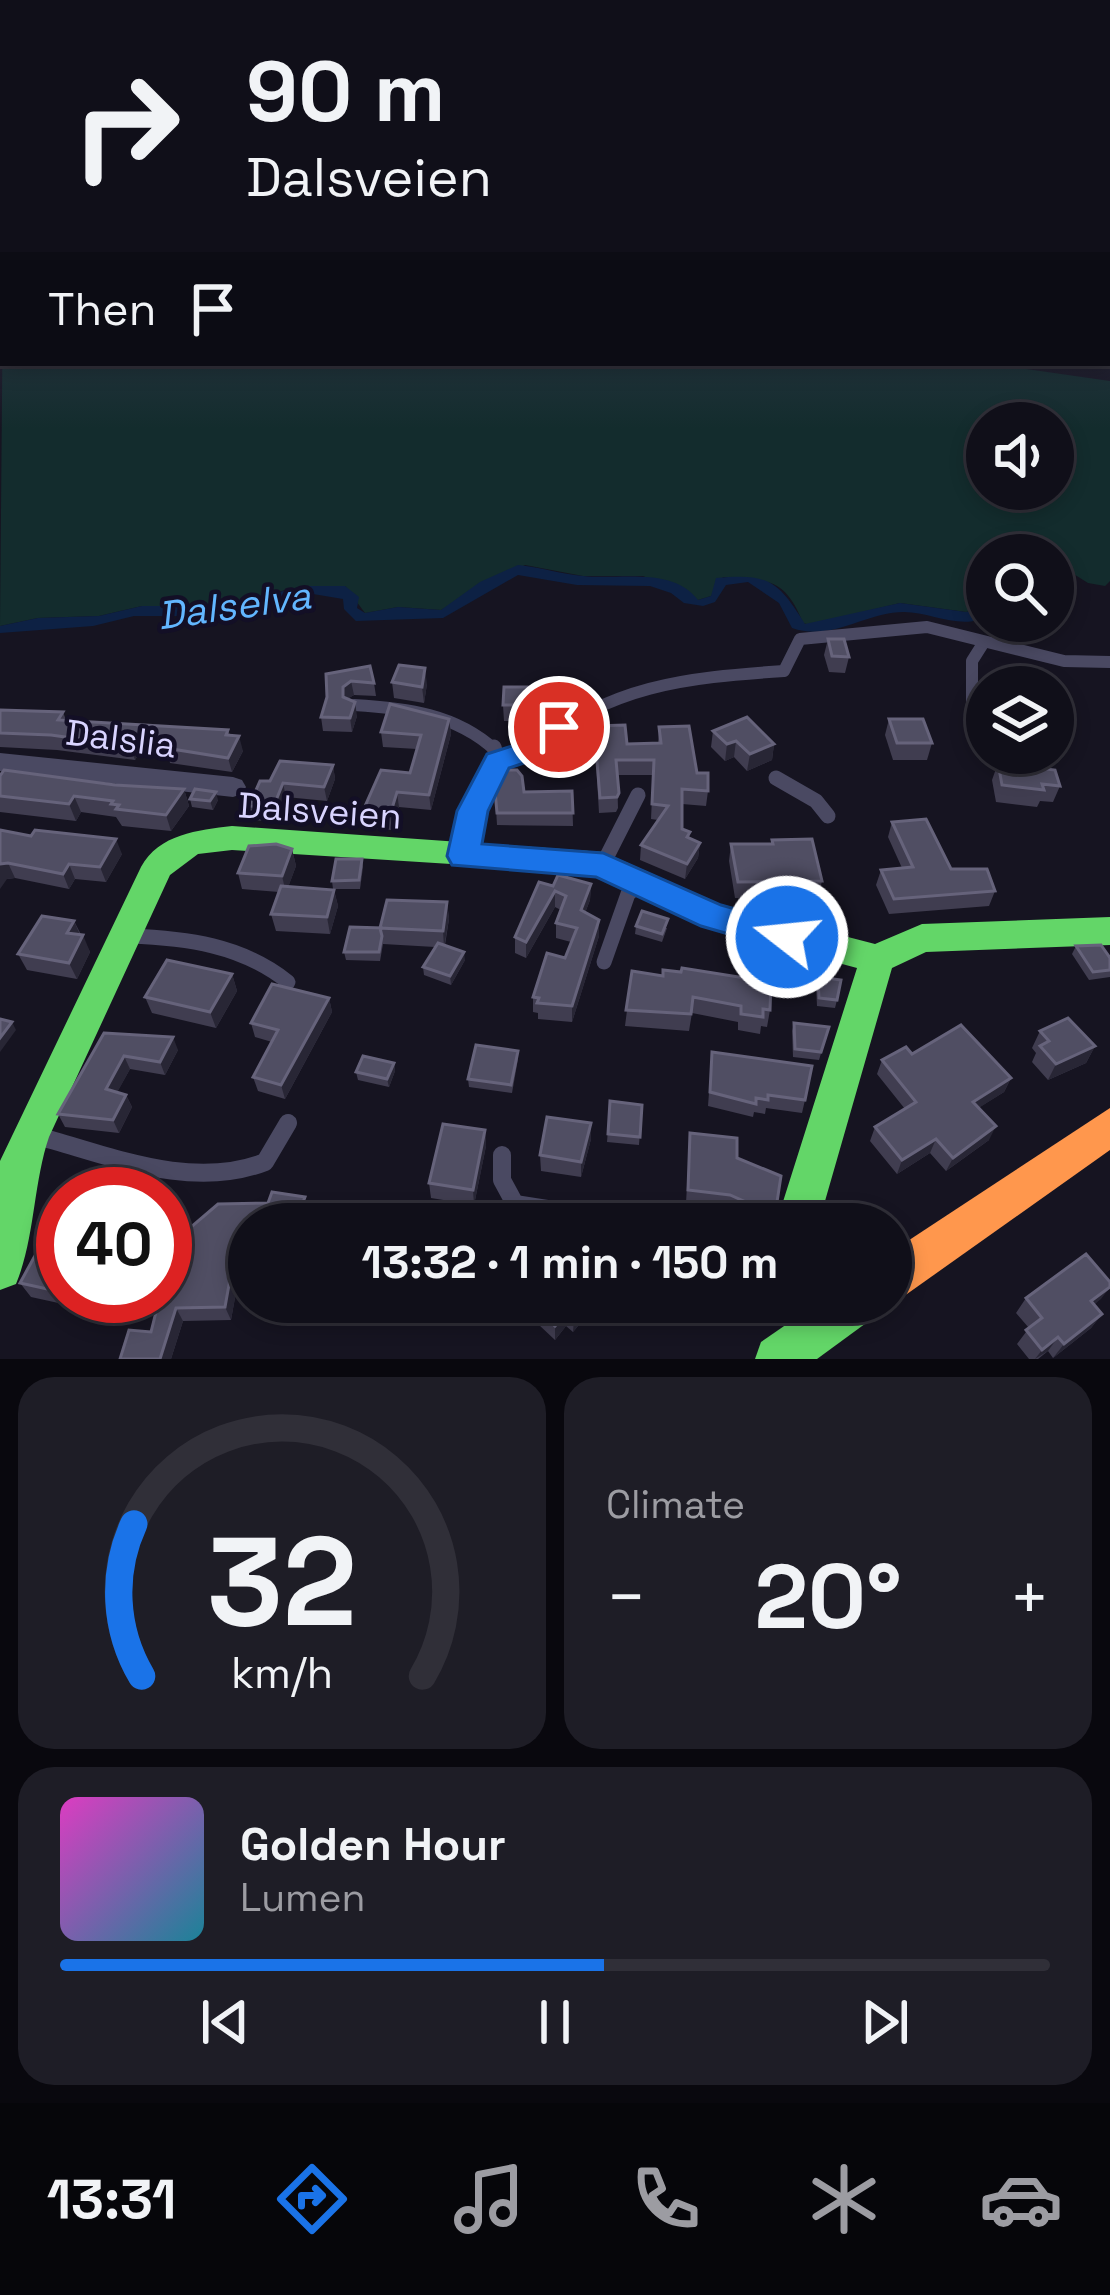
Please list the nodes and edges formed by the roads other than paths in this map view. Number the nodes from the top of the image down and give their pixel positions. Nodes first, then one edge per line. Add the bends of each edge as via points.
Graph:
1 (966, 637) edge
2 (984, 642) joint
3 (1110, 662) edge
4 (972, 666) edge
5 (354, 705) edge
6 (498, 761) junction
7 (0, 763) edge
8 (776, 778) dead end
9 (233, 787) dead end
10 (638, 795) dead end
11 (828, 816) dead end
12 (463, 856) junction
13 (603, 866) junction
14 (642, 883) junction
15 (1110, 932) edge
16 (128, 936) junction
17 (877, 959) junction
18 (604, 962) dead end
19 (288, 982) edge
20 (288, 1124) dead end
21 (1110, 1127) edge
22 (30, 1134) junction
23 (502, 1156) dead end
24 (514, 1203) edge
25 (804, 1203) edge
26 (912, 1264) edge
27 (0, 1268) edge
28 (821, 1323) edge
29 (778, 1359) edge

1 - 6 lane via 927,627 800,639 789,668 641,688
2 - 3 lane via 1064,661
2 - 4 lane
5 - 6 lane via 445,716 495,748
6 - 12 street via 472,811
7 - 9 street, Dalslia
8 - 11 lane
10 - 13 lane
12 - 13 street, Dalsveien
12 - 16 street, Dalsveien via 202,839 172,848 157,867
13 - 14 street, Dalsveien
14 - 17 street, Dalsveien via 713,916
14 - 18 lane via 628,894
15 - 17 street via 922,938
16 - 19 lane via 231,950
16 - 22 street
17 - 25 street
20 - 22 lane via 265,1162 232,1172 135,1163
21 - 26 street
22 - 27 street
23 - 24 lane via 502,1180
28 - 29 street

